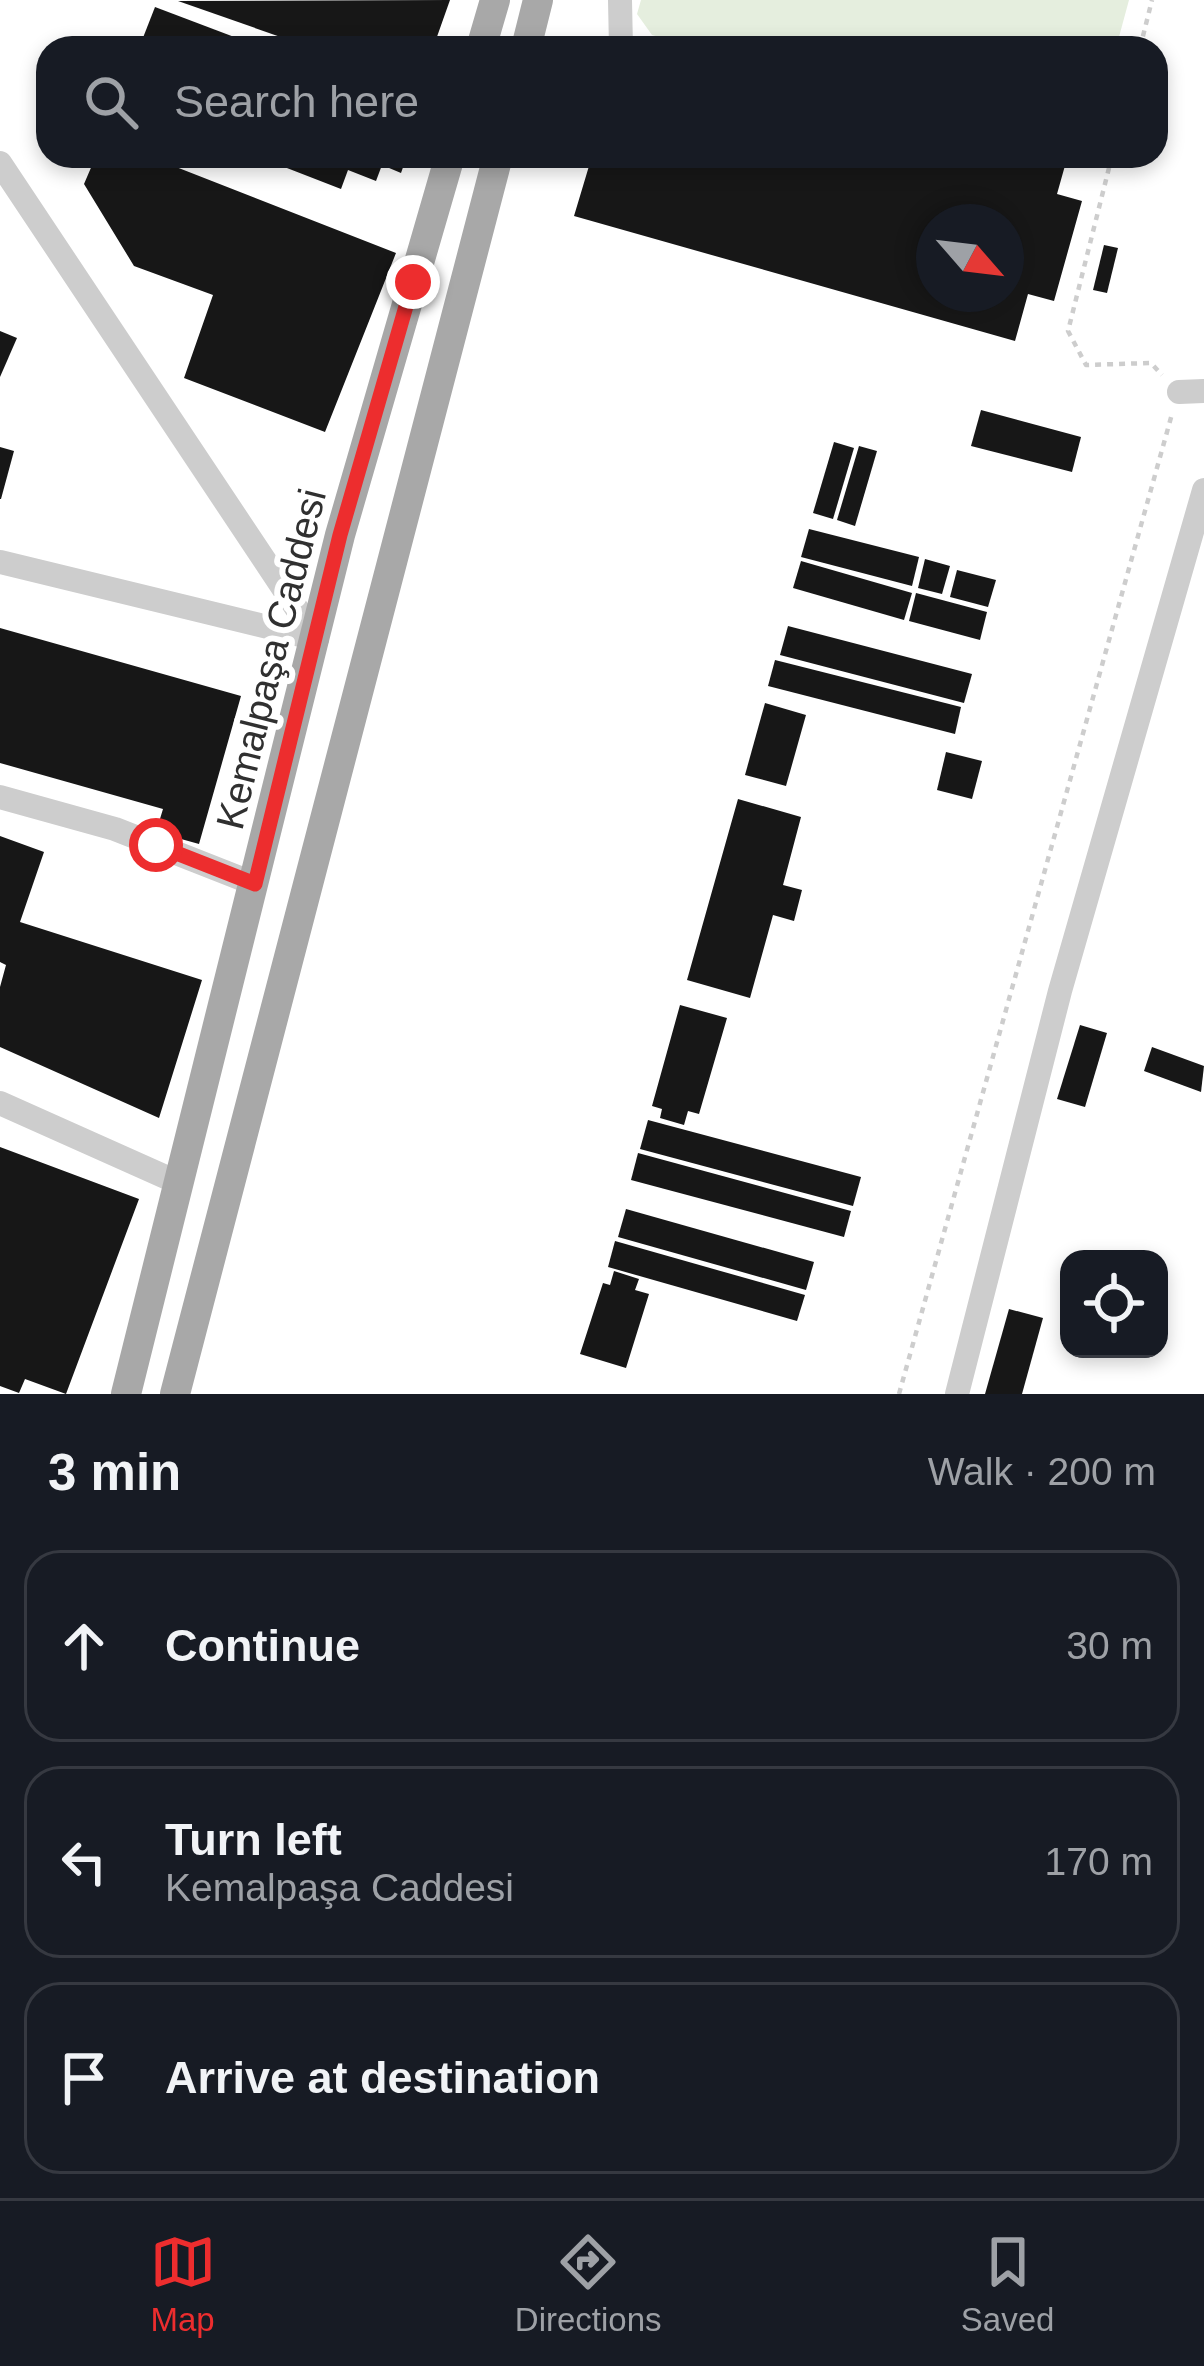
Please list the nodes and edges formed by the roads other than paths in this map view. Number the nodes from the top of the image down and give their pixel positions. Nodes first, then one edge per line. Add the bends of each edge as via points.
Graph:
1 (495, 0) edge
2 (538, 0) edge
3 (620, 0) edge
4 (484, 36) edge
5 (529, 36) edge
6 (620, 36) edge
7 (0, 163) edge
8 (447, 168) edge
9 (495, 168) edge
10 (1204, 490) edge
11 (0, 562) edge
12 (317, 639) junction
13 (0, 797) edge
14 (255, 884) junction
15 (0, 1103) edge
16 (179, 1183) junction
17 (126, 1394) edge
18 (175, 1394) edge
19 (956, 1394) edge

1 - 4 main road
2 - 5 main road
3 - 6 street
7 - 12 street
8 - 12 main road, Kemalpaşa Caddesi
9 - 18 main road
10 - 19 street via 1060,991
11 - 12 street
12 - 14 main road, Kemalpaşa Caddesi
13 - 14 street via 116,829
14 - 16 main road, Kemalpaşa Caddesi
15 - 16 street
16 - 17 main road, Kemalpaşa Caddesi

